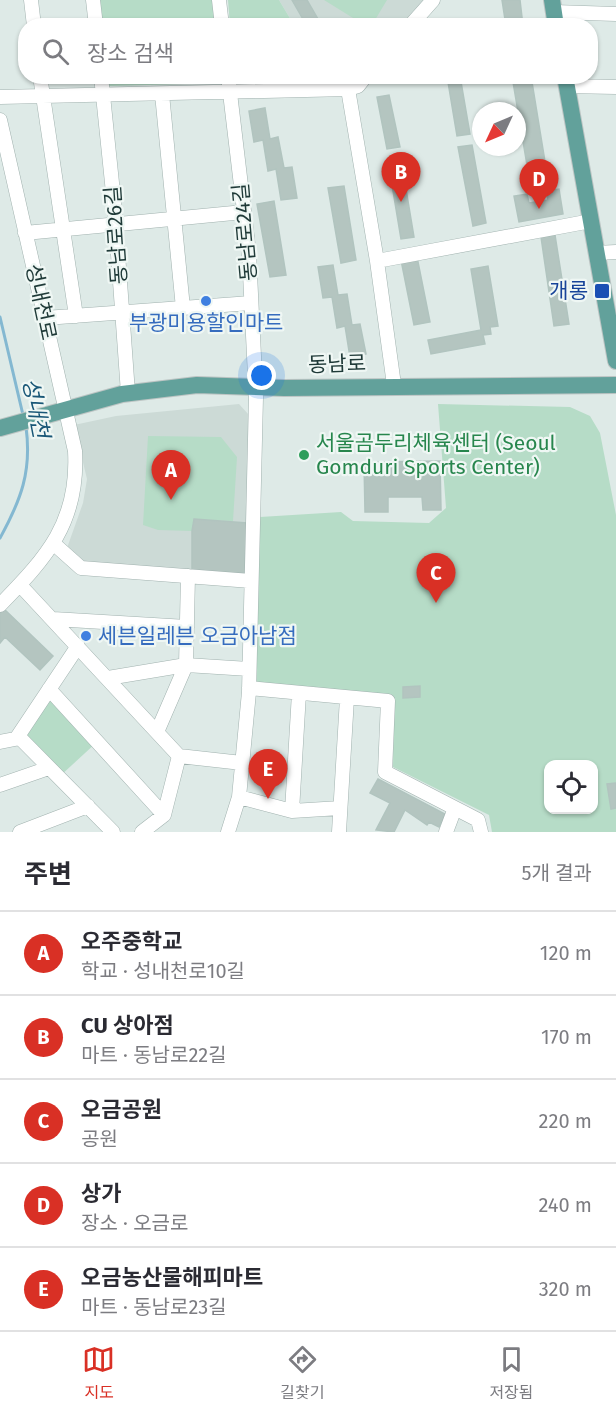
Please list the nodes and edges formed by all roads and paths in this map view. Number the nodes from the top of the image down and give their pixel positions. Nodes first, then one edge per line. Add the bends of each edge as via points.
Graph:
1 (31, 0) edge
2 (93, 0) edge
3 (219, 0) edge
4 (432, 0) edge
5 (554, 13) edge
6 (616, 14) edge
7 (33, 18) edge
8 (95, 18) edge
9 (221, 18) edge
10 (417, 18) edge
11 (41, 84) edge
12 (102, 84) edge
13 (229, 84) edge
14 (360, 84) edge
15 (567, 84) edge
16 (591, 84) edge
17 (616, 87) edge
18 (348, 89) junction
19 (162, 94) junction
20 (230, 94) junction
21 (103, 95) junction
22 (43, 96) junction
23 (0, 97) edge
24 (0, 120) edge
25 (244, 212) junction
26 (174, 219) junction
27 (591, 221) junction
28 (116, 225) junction
29 (63, 230) junction
30 (26, 233) junction
31 (616, 252) edge
32 (596, 253) junction
33 (377, 261) junction
34 (251, 303) junction
35 (183, 308) junction
36 (122, 313) junction
37 (76, 316) junction
38 (45, 318) junction
39 (616, 361) edge
40 (616, 385) edge
41 (394, 386) junction
42 (255, 387) junction
43 (128, 393) junction
44 (63, 409) junction
45 (0, 428) edge
46 (53, 543) junction
47 (188, 576) junction
48 (251, 581) junction
49 (20, 585) junction
50 (0, 606) edge
51 (53, 620) junction
52 (187, 627) junction
53 (78, 645) junction
54 (186, 665) junction
55 (249, 669) junction
56 (108, 678) junction
57 (249, 688) junction
58 (49, 689) junction
59 (299, 693) junction
60 (347, 698) junction
61 (157, 732) junction
62 (19, 737) junction
63 (0, 742) edge
64 (179, 756) junction
65 (242, 763) junction
66 (50, 768) junction
67 (0, 785) edge
68 (239, 797) junction
69 (88, 806) junction
70 (340, 808) junction
71 (455, 808) junction
72 (292, 811) junction
73 (164, 815) junction
74 (232, 817) junction
75 (20, 832) edge
76 (113, 832) edge
77 (142, 832) edge
78 (228, 832) edge
79 (243, 832) edge
80 (339, 832) edge
81 (446, 832) edge
82 (481, 832) edge

1 - 7 street
2 - 8 street
3 - 9 street
4 - 10 street
5 - 6 street
11 - 22 street
12 - 21 street, 동남로26길
13 - 20 street, 동남로24길
14 - 18 street
15 - 27 main road
16 - 17 street
18 - 20 street
18 - 33 street
19 - 20 street
19 - 21 street
19 - 26 street
20 - 25 street, 동남로24길
21 - 22 street
21 - 28 street, 동남로26길
22 - 23 street
22 - 29 street
24 - 30 street, 성내천로
25 - 26 street
25 - 34 street, 동남로24길
26 - 28 street
26 - 35 street
27 - 32 main road
27 - 33 street
28 - 29 street
28 - 36 street, 동남로26길
29 - 30 street
29 - 37 street
30 - 38 street, 성내천로
31 - 32 street
32 - 39 main road
33 - 41 street
34 - 35 street
34 - 42 street, 동남로24길
35 - 36 street
36 - 37 street
36 - 43 street, 동남로26길
37 - 38 street
38 - 44 street, 성내천로
40 - 41 main road, 동남로
41 - 42 main road, 동남로
42 - 43 main road, 동남로 via 196,385
42 - 48 street, 동남로24길
43 - 44 main road, 동남로
44 - 45 main road, 동남로
44 - 46 street, 성내천로 via 75,451 76,480 72,503
46 - 47 street via 81,568
46 - 49 street, 성내천로
47 - 48 street
47 - 52 street
48 - 55 street, 동남로24길
49 - 50 street, 성내천로
49 - 51 street
51 - 52 street
51 - 53 street
52 - 54 street
53 - 56 street
53 - 58 street
54 - 55 street
54 - 56 street
54 - 61 street
55 - 57 street, 동남로24길
56 - 61 street
57 - 59 street
57 - 65 street, 동남로24길
58 - 62 street
58 - 73 street
59 - 60 street
59 - 72 street
60 - 70 street
60 - 71 street via 388,701 385,772
61 - 64 street
62 - 63 street
62 - 66 street
64 - 65 street
64 - 73 street
65 - 68 street, 동남로24길
66 - 67 street
66 - 69 street
68 - 72 street
68 - 74 street, 동남로24길
69 - 75 street
69 - 76 street
70 - 72 street
70 - 80 street
71 - 81 street
71 - 82 street via 478,820
73 - 77 street
74 - 78 street, 동남로24길
74 - 79 street

